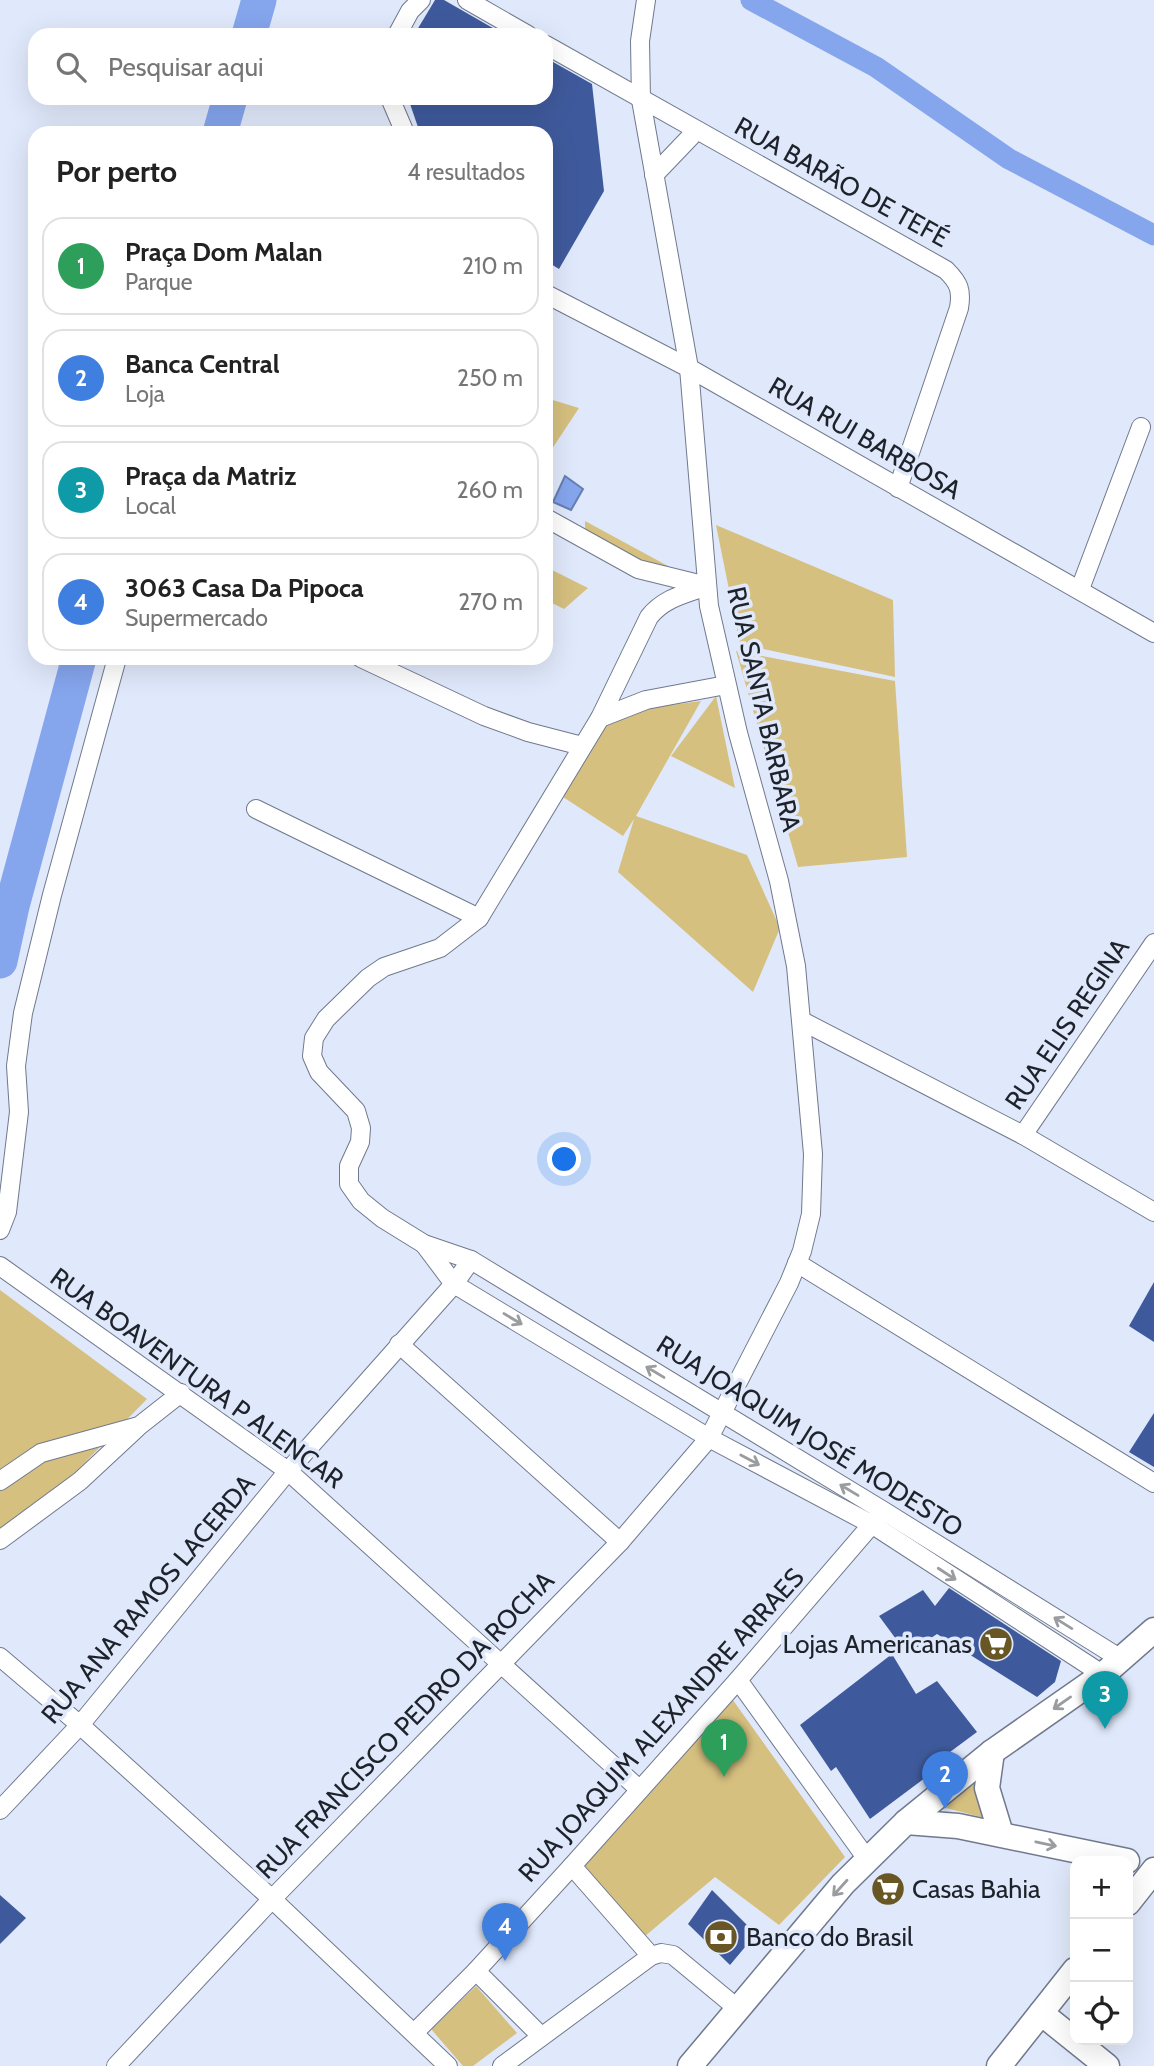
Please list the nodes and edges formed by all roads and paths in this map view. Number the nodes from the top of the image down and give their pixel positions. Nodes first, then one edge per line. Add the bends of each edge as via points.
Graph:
1 (421, 0) edge
2 (467, 0) edge
3 (646, 0) edge
4 (401, 28) edge
5 (516, 28) edge
6 (553, 49) edge
7 (641, 100) junction
8 (393, 105) edge
9 (402, 126) edge
10 (696, 131) junction
11 (654, 176) junction
12 (553, 298) edge
13 (689, 368) junction
14 (1141, 427) dead end
15 (898, 488) junction
16 (553, 522) edge
17 (707, 586) junction
18 (1080, 589) junction
19 (1154, 633) edge
20 (115, 665) edge
21 (376, 665) edge
22 (726, 685) junction
23 (600, 718) junction
24 (582, 746) junction
25 (256, 809) dead end
26 (479, 918) junction
27 (1154, 943) edge
28 (802, 1021) junction
29 (1023, 1135) junction
30 (1154, 1212) edge
31 (0, 1230) edge
32 (424, 1244) junction
33 (471, 1260) junction
34 (797, 1263) junction
35 (0, 1266) edge
36 (454, 1284) junction
37 (551, 1308) junction
38 (536, 1333) junction
39 (399, 1344) junction
40 (181, 1393) junction
41 (723, 1413) junction
42 (139, 1426) junction
43 (709, 1438) junction
44 (288, 1471) junction
45 (0, 1481) edge
46 (1154, 1483) edge
47 (878, 1518) junction
48 (0, 1540) edge
49 (620, 1542) junction
50 (1154, 1630) edge
51 (0, 1657) edge
52 (502, 1665) junction
53 (1112, 1667) junction
54 (738, 1681) junction
55 (80, 1726) junction
56 (992, 1752) junction
57 (639, 1789) junction
58 (0, 1810) edge
59 (906, 1822) junction
60 (1001, 1834) junction
61 (1104, 1856) edge
62 (867, 1858) junction
63 (1133, 1863) edge
64 (572, 1866) junction
65 (1154, 1869) edge
66 (1133, 1896) edge
67 (272, 1899) junction
68 (651, 1956) junction
69 (476, 1970) junction
70 (1070, 1976) edge
71 (737, 2008) junction
72 (1041, 2013) junction
73 (415, 2032) junction
74 (541, 2036) junction
75 (116, 2066) edge
76 (449, 2066) edge
77 (502, 2066) edge
78 (690, 2066) edge
79 (999, 2066) edge
80 (1107, 2066) edge

1 - 4 street
2 - 5 street
3 - 7 street, RUA SANTA BARBARA via 640,41
6 - 7 street, RUA BARÃO DE TEFÉ
7 - 10 street, RUA BARÃO DE TEFÉ
7 - 11 street, RUA SANTA BARBARA
8 - 9 street
10 - 11 street
10 - 15 street, RUA BARÃO DE TEFÉ via 957,281 962,292 959,307
11 - 13 street, RUA SANTA BARBARA
12 - 13 street, RUA RUI BARBOSA
13 - 15 street, RUA RUI BARBOSA
13 - 17 street, RUA SANTA BARBARA
14 - 18 street
15 - 18 street, RUA RUI BARBOSA
16 - 17 street via 638,569
17 - 22 street, RUA SANTA BARBARA
17 - 23 street via 657,607
18 - 19 street, RUA RUI BARBOSA
20 - 31 street via 23,1013 16,1066 19,1112 7,1212
21 - 24 street via 484,716
22 - 23 street via 646,700
22 - 28 street, RUA SANTA BARBARA via 779,881
23 - 24 street
24 - 26 street
25 - 26 street
26 - 32 street via 440,948 384,967 368,978 326,1019 314,1038 312,1056 319,1072 356,1111 361,1128 349,1166 349,1184 382,1218
27 - 29 street, RUA ELIS REGINA
28 - 29 street
28 - 34 street, RUA SANTA BARBARA via 813,1166 811,1214
29 - 30 street
32 - 33 street, RUA JOAQUIM JOSÉ MODESTO
32 - 36 street
33 - 36 street, RUA ANA RAMOS LACERDA
33 - 37 street, RUA JOAQUIM JOSÉ MODESTO
34 - 41 street, RUA SANTA BARBARA
34 - 46 street
35 - 40 street, RUA BOAVENTURA P ALENCAR
36 -> 38 street, RUA JOAQUIM JOSÉ MODESTO
36 - 39 street, RUA ANA RAMOS LACERDA
37 - 38 street
41 -> 37 street, RUA JOAQUIM JOSÉ MODESTO
38 - 43 street, RUA JOAQUIM JOSÉ MODESTO
39 - 44 street, RUA ANA RAMOS LACERDA
39 - 49 street
40 - 42 street
40 - 44 street, RUA BOAVENTURA P ALENCAR
41 - 43 street, RUA FRANCISCO PEDRO DA ROCHA
47 -> 41 street, RUA JOAQUIM JOSÉ MODESTO
42 - 45 street via 41,1453
42 - 48 street via 80,1481
43 -> 47 street, RUA JOAQUIM JOSÉ MODESTO
43 - 49 street, RUA FRANCISCO PEDRO DA ROCHA
44 - 52 street, RUA BOAVENTURA P ALENCAR
44 - 55 street, RUA ANA RAMOS LACERDA
47 - 53 street, RUA JOAQUIM JOSÉ MODESTO
47 - 54 street, RUA JOAQUIM ALEXANDRE ARRAES
49 - 52 street, RUA FRANCISCO PEDRO DA ROCHA
50 - 53 main road
51 - 55 street
52 - 57 street, RUA BOAVENTURA P ALENCAR
52 - 67 street, RUA FRANCISCO PEDRO DA ROCHA
53 -> 56 main road
54 - 57 street, RUA JOAQUIM ALEXANDRE ARRAES
54 - 62 street
55 - 58 street, RUA ANA RAMOS LACERDA
55 - 67 street
56 - 59 main road
56 - 60 main road via 987,1788
57 - 64 street, RUA JOAQUIM ALEXANDRE ARRAES
59 - 60 main road
59 - 62 main road
60 -> 61 main road
62 -> 71 main road
63 - 65 main road
64 - 68 street
64 - 69 street, RUA JOAQUIM ALEXANDRE ARRAES
65 - 66 main road
67 - 73 street
67 - 75 street, RUA FRANCISCO PEDRO DA ROCHA
68 - 71 street via 673,1955
68 - 74 street
69 - 73 street, RUA JOAQUIM ALEXANDRE ARRAES
69 - 74 street
70 - 72 main road
71 - 78 main road
72 - 79 main road
72 - 80 main road
73 - 76 street
74 - 77 street

